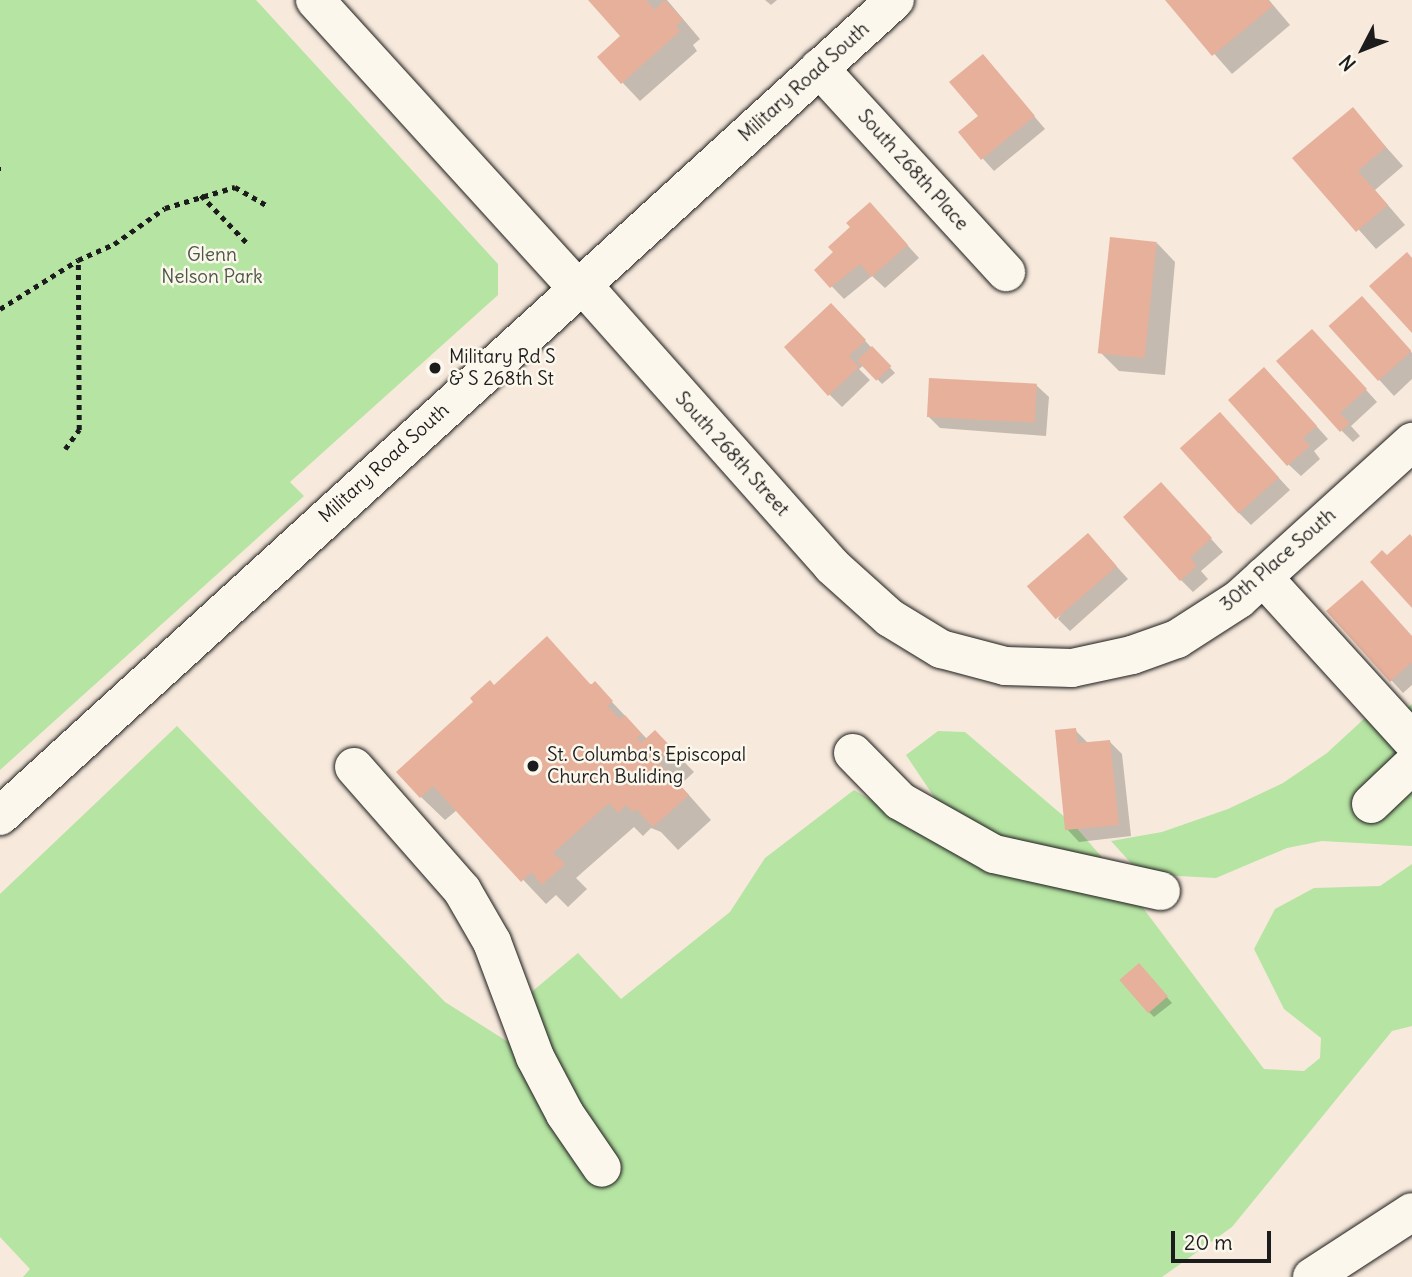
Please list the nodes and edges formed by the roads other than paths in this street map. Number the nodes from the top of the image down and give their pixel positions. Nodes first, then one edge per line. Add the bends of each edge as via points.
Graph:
1 (315, 0) edge
2 (895, 0) edge
3 (819, 68) junction
4 (1006, 272) dead end
5 (579, 285) junction
6 (1412, 442) edge
7 (1263, 577) junction
8 (890, 618) joint
9 (1412, 741) edge
10 (853, 753) dead end
11 (1412, 765) edge
12 (354, 767) dead end
13 (1371, 804) dead end
14 (0, 816) edge
15 (1161, 891) dead end
16 (602, 1168) dead end
17 (1412, 1212) edge
18 (1312, 1277) edge

1 - 5 main road, South 268th Street
2 - 3 main road, Military Road South
3 - 4 main road, South 268th Place
3 - 5 main road, Military Road South
5 - 8 main road, South 268th Street via 832,566
5 - 14 main road, Military Road South
6 - 7 main road, 30th Place South
7 - 8 main road, 30th Place South via 1238,600 1177,639 1072,668 1005,666 942,649
7 - 9 main road
10 - 15 main road via 900,800 994,853
11 - 13 main road
12 - 16 main road via 462,890 492,942 535,1057 565,1114
17 - 18 main road

